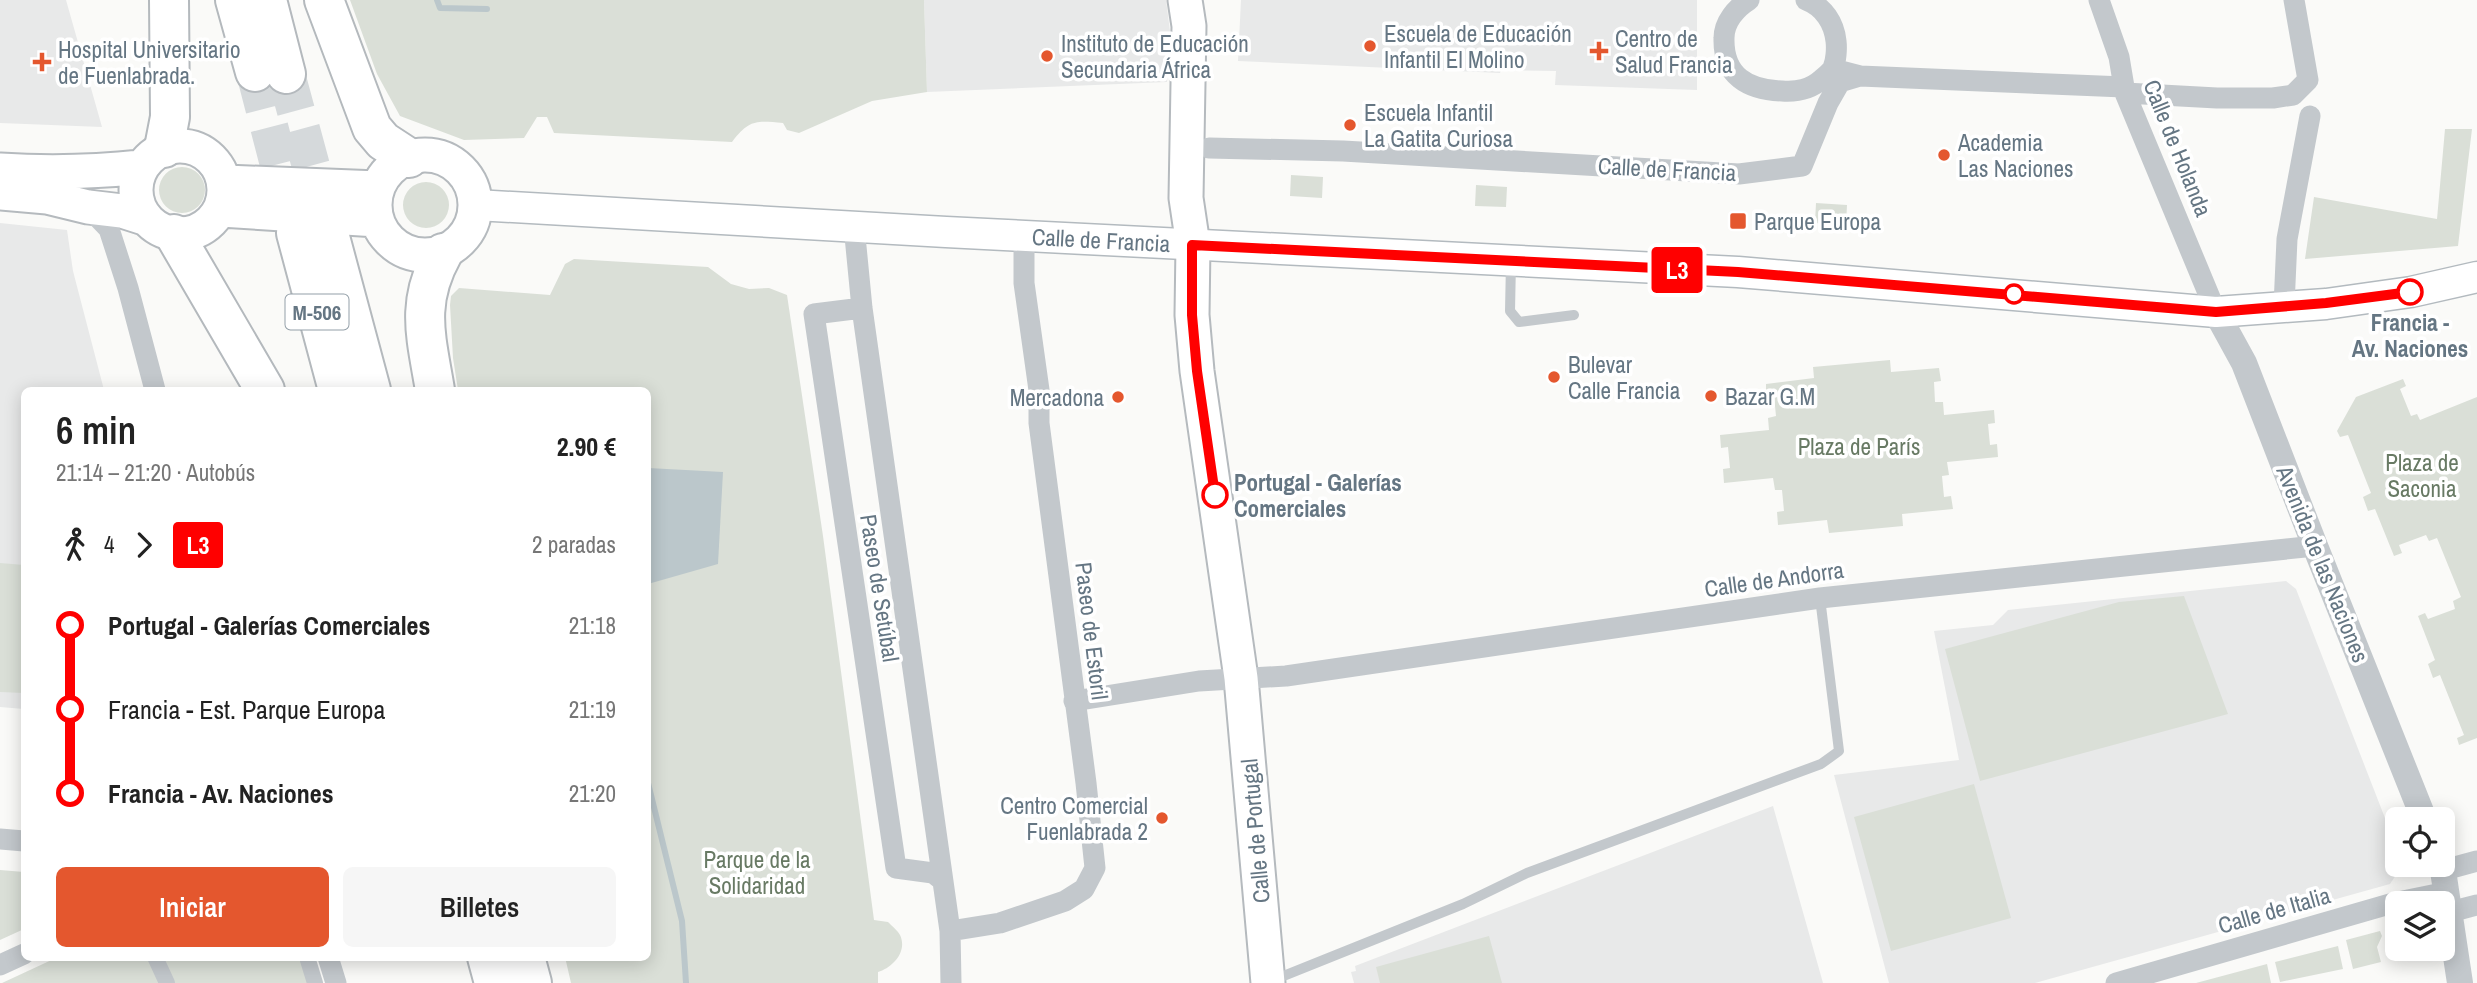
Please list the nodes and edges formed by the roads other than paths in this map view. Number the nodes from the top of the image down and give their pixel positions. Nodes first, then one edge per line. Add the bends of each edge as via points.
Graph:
1 (169, 0) edge
2 (235, 0) edge
3 (267, 0) edge
4 (324, 0) edge
5 (1185, 0) edge
6 (1206, 0) edge
7 (1749, 0) edge
8 (1807, 0) edge
9 (2099, 0) edge
10 (2294, 0) edge
11 (1833, 69) junction
12 (1860, 76) junction
13 (2124, 90) junction
14 (2310, 116) dead end
15 (1209, 148) junction
16 (153, 157) junction
17 (409, 158) junction
18 (0, 170) edge
19 (0, 193) edge
20 (223, 196) junction
21 (378, 204) junction
22 (476, 205) junction
23 (88, 207) junction
24 (854, 226) junction
25 (160, 227) junction
26 (1024, 236) junction
27 (1192, 245) junction
28 (443, 253) junction
29 (1511, 262) junction
30 (2477, 277) edge
31 (2284, 306) junction
32 (862, 309) junction
33 (2216, 312) junction
34 (1574, 315) dead end
35 (154, 387) edge
36 (263, 387) edge
37 (338, 387) edge
38 (371, 387) edge
39 (434, 387) edge
40 (2315, 546) junction
41 (1819, 598) junction
42 (1241, 678) junction
43 (1074, 701) junction
44 (2419, 807) edge
45 (0, 839) edge
46 (21, 841) edge
47 (2477, 861) edge
48 (942, 880) junction
49 (2446, 884) edge
50 (2477, 905) edge
51 (950, 932) junction
52 (21, 955) edge
53 (157, 961) edge
54 (308, 961) edge
55 (329, 961) edge
56 (489, 961) edge
57 (526, 961) edge
58 (541, 961) edge
59 (0, 965) edge
60 (1268, 982) edge
61 (167, 983) edge
62 (315, 983) edge
63 (336, 983) edge
64 (494, 983) edge
65 (532, 983) edge
66 (546, 983) edge
67 (951, 983) edge
68 (2116, 983) edge
69 (2460, 983) edge

1 - 16 highway via 170,117
2 - 3 highway via 270,73
4 - 17 highway via 372,128
5 - 27 main road via 1189,26 1186,198
6 - 15 main road
7 - 11 street via 1732,14 1724,32 1727,61 1745,83 1763,91 1799,92
8 - 11 street via 1827,15 1835,30
9 - 13 street, Calle de Holanda via 2119,57
10 - 13 street via 2308,80 2293,95 2217,98
11 - 12 street
12 - 13 street
12 - 15 street, Calle de Francia via 1840,82 1802,166 1739,174
13 - 33 street, Calle de Holanda
14 - 31 street via 2287,239
15 - 27 main road
16 - 18 main road via 94,172
16 - 20 main road via 179,145 195,147 219,167
16 - 25 main road via 135,184 137,203
17 - 21 main road via 385,175
17 - 22 main road via 428,155 446,159 462,170
19 - 23 main road
20 - 21 main road
20 - 25 main road via 209,224 192,233
21 - 28 main road via 385,235 396,246 411,254
22 - 24 main road, Calle de Francia
22 - 28 main road via 467,234
23 - 25 main road via 122,211
23 - 35 street via 109,229
24 - 26 main road, Calle de Francia
24 - 32 street, Paseo de Setúbal
25 - 36 highway
26 - 27 main road, Calle de Francia
26 - 43 street, Paseo de Estoril via 1024,283 1039,390 1039,423
27 - 29 main road, Calle de Francia
27 - 42 main road, Calle de Portugal via 1197,371
28 - 39 highway via 426,294 425,331
29 - 33 main road, Calle de Francia via 1738,272
29 - 34 lane via 1510,311 1519,322
30 - 31 main road, Calle de Francia via 2410,292
31 - 33 main road, Calle de Francia
32 - 48 street, Paseo de Setúbal
32 - 48 street, Paseo de Setúbal via 814,314 896,868 933,873
33 - 40 street, Avenida de las Naciones via 2244,362
37 - 38 highway, M-506 via 313,235
40 - 41 street, Calle de Andorra
40 - 44 street, Avenida de las Naciones
41 - 42 street, Calle de Andorra via 1286,676
41 - 60 lane via 1839,751 1821,764 1527,873 1463,904
42 - 43 street
42 - 60 main road, Calle de Portugal
43 - 51 street, Paseo de Estoril via 1095,868 1084,889 1065,901 1000,923
45 - 46 street
47 - 49 street, Calle de Italia
48 - 51 street, Paseo de Setúbal
49 - 50 street, Calle de Italia
49 - 68 street, Calle de Italia
49 - 69 street
51 - 67 street, Paseo de Setúbal
52 - 59 street
53 - 61 street
54 - 62 street
55 - 63 street
56 - 64 highway
57 - 65 highway
58 - 66 highway

